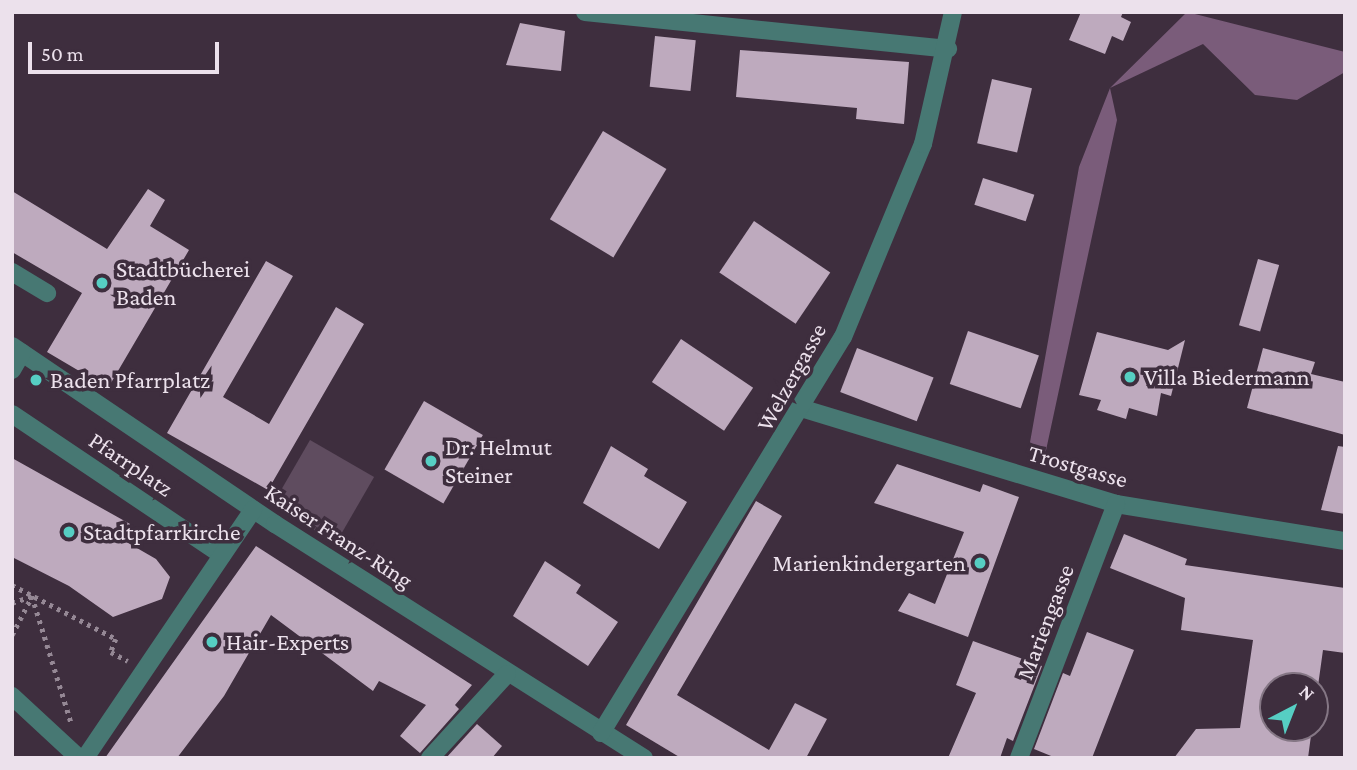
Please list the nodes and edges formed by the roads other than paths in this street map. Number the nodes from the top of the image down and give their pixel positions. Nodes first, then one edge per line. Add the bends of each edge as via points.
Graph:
1 (585, 12) edge
2 (953, 12) edge
3 (947, 49) junction
4 (12, 272) edge
5 (47, 293) dead end
6 (17, 350) edge
7 (12, 370) edge
8 (804, 409) junction
9 (12, 414) edge
10 (1116, 505) junction
11 (253, 510) junction
12 (1345, 541) edge
13 (222, 555) junction
14 (506, 674) junction
15 (12, 696) edge
16 (601, 733) junction
17 (82, 758) edge
18 (430, 758) edge
19 (644, 758) edge
20 (1019, 758) edge

1 - 3 street
2 - 3 street, Welzergasse
3 - 8 street, Welzergasse via 923,144 843,337
4 - 5 street
6 - 7 street
6 - 11 street, Kaiser Franz-Ring
8 - 10 street, Trostgasse
8 - 16 street, Welzergasse
9 - 13 street, Pfarrplatz
10 - 12 street, Trostgasse
10 - 20 street, Mariengasse
11 - 13 street
11 - 14 street, Kaiser Franz-Ring
13 - 17 street
14 - 16 street, Kaiser Franz-Ring
14 - 18 street
15 - 17 street
16 - 19 street, Kaiser Franz-Ring

